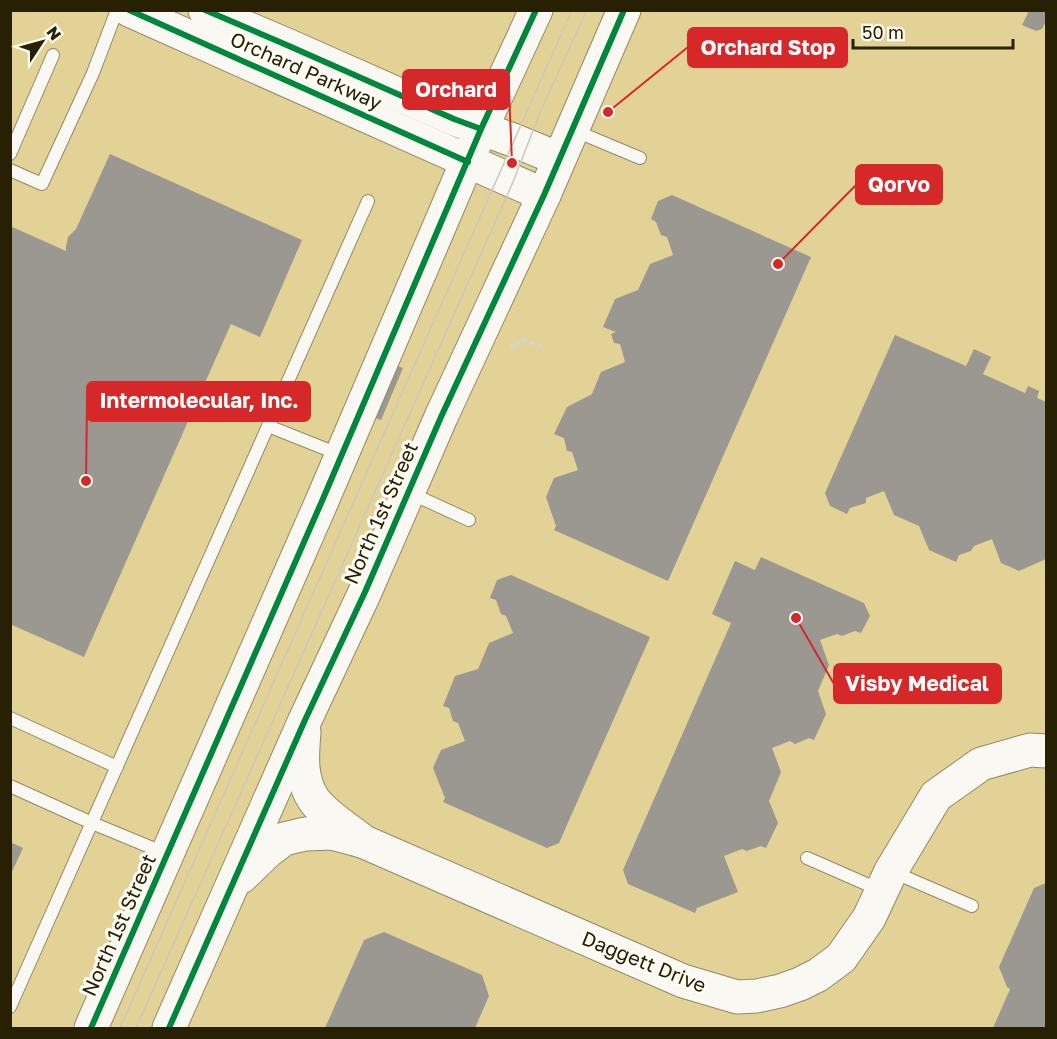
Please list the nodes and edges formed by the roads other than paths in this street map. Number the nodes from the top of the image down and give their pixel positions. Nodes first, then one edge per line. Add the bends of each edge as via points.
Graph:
1 (117, 10) edge
2 (129, 10) edge
3 (205, 10) edge
4 (536, 10) edge
5 (624, 10) edge
6 (289, 46) junction
7 (53, 55) dead end
8 (276, 75) junction
9 (482, 129) junction
10 (572, 130) junction
11 (10, 154) edge
12 (640, 158) dead end
13 (559, 159) junction
14 (468, 162) junction
15 (10, 170) edge
16 (544, 195) junction
17 (368, 201) dead end
18 (268, 426) junction
19 (342, 456) junction
20 (408, 492) junction
21 (469, 520) dead end
22 (10, 718) edge
23 (305, 720) junction
24 (1047, 751) edge
25 (117, 767) junction
26 (10, 786) edge
27 (92, 824) junction
28 (362, 841) junction
29 (168, 855) junction
30 (807, 858) dead end
31 (886, 881) junction
32 (230, 890) junction
33 (972, 906) dead end
34 (10, 1006) edge
35 (91, 1029) edge
36 (169, 1029) edge

1 - 15 lane via 42,184
2 - 8 main road, Orchard Parkway
3 - 6 main road, Orchard Parkway
4 - 9 main road, North 1st Street
5 - 10 main road, North 1st Street
6 - 8 main road
6 - 9 main road, Orchard Parkway
7 - 11 lane
8 - 14 main road, Orchard Parkway
9 - 13 main road, Orchard Parkway
9 - 14 main road, North 1st Street
10 - 12 lane
10 - 13 main road, North 1st Street
13 - 16 main road, North 1st Street
14 - 16 main road, Orchard Parkway
14 - 19 main road, North 1st Street
16 - 20 main road, North 1st Street
17 - 18 lane
18 - 19 lane
18 - 25 lane
19 - 29 main road, North 1st Street
20 - 21 lane
20 - 23 main road, North 1st Street
22 - 25 lane
23 - 28 main road via 302,758 306,784 314,801
23 - 32 main road, North 1st Street
24 - 31 main road, Daggett Drive via 1030,750 981,764 936,796
25 - 27 lane
26 - 27 lane
27 - 29 lane
27 - 34 lane
28 - 31 main road, Daggett Drive via 683,981 737,997 757,996 800,984 841,958 869,918
28 - 32 main road via 332,833 284,839
29 - 35 main road, North 1st Street
30 - 31 lane
31 - 33 lane
32 - 36 main road, North 1st Street

